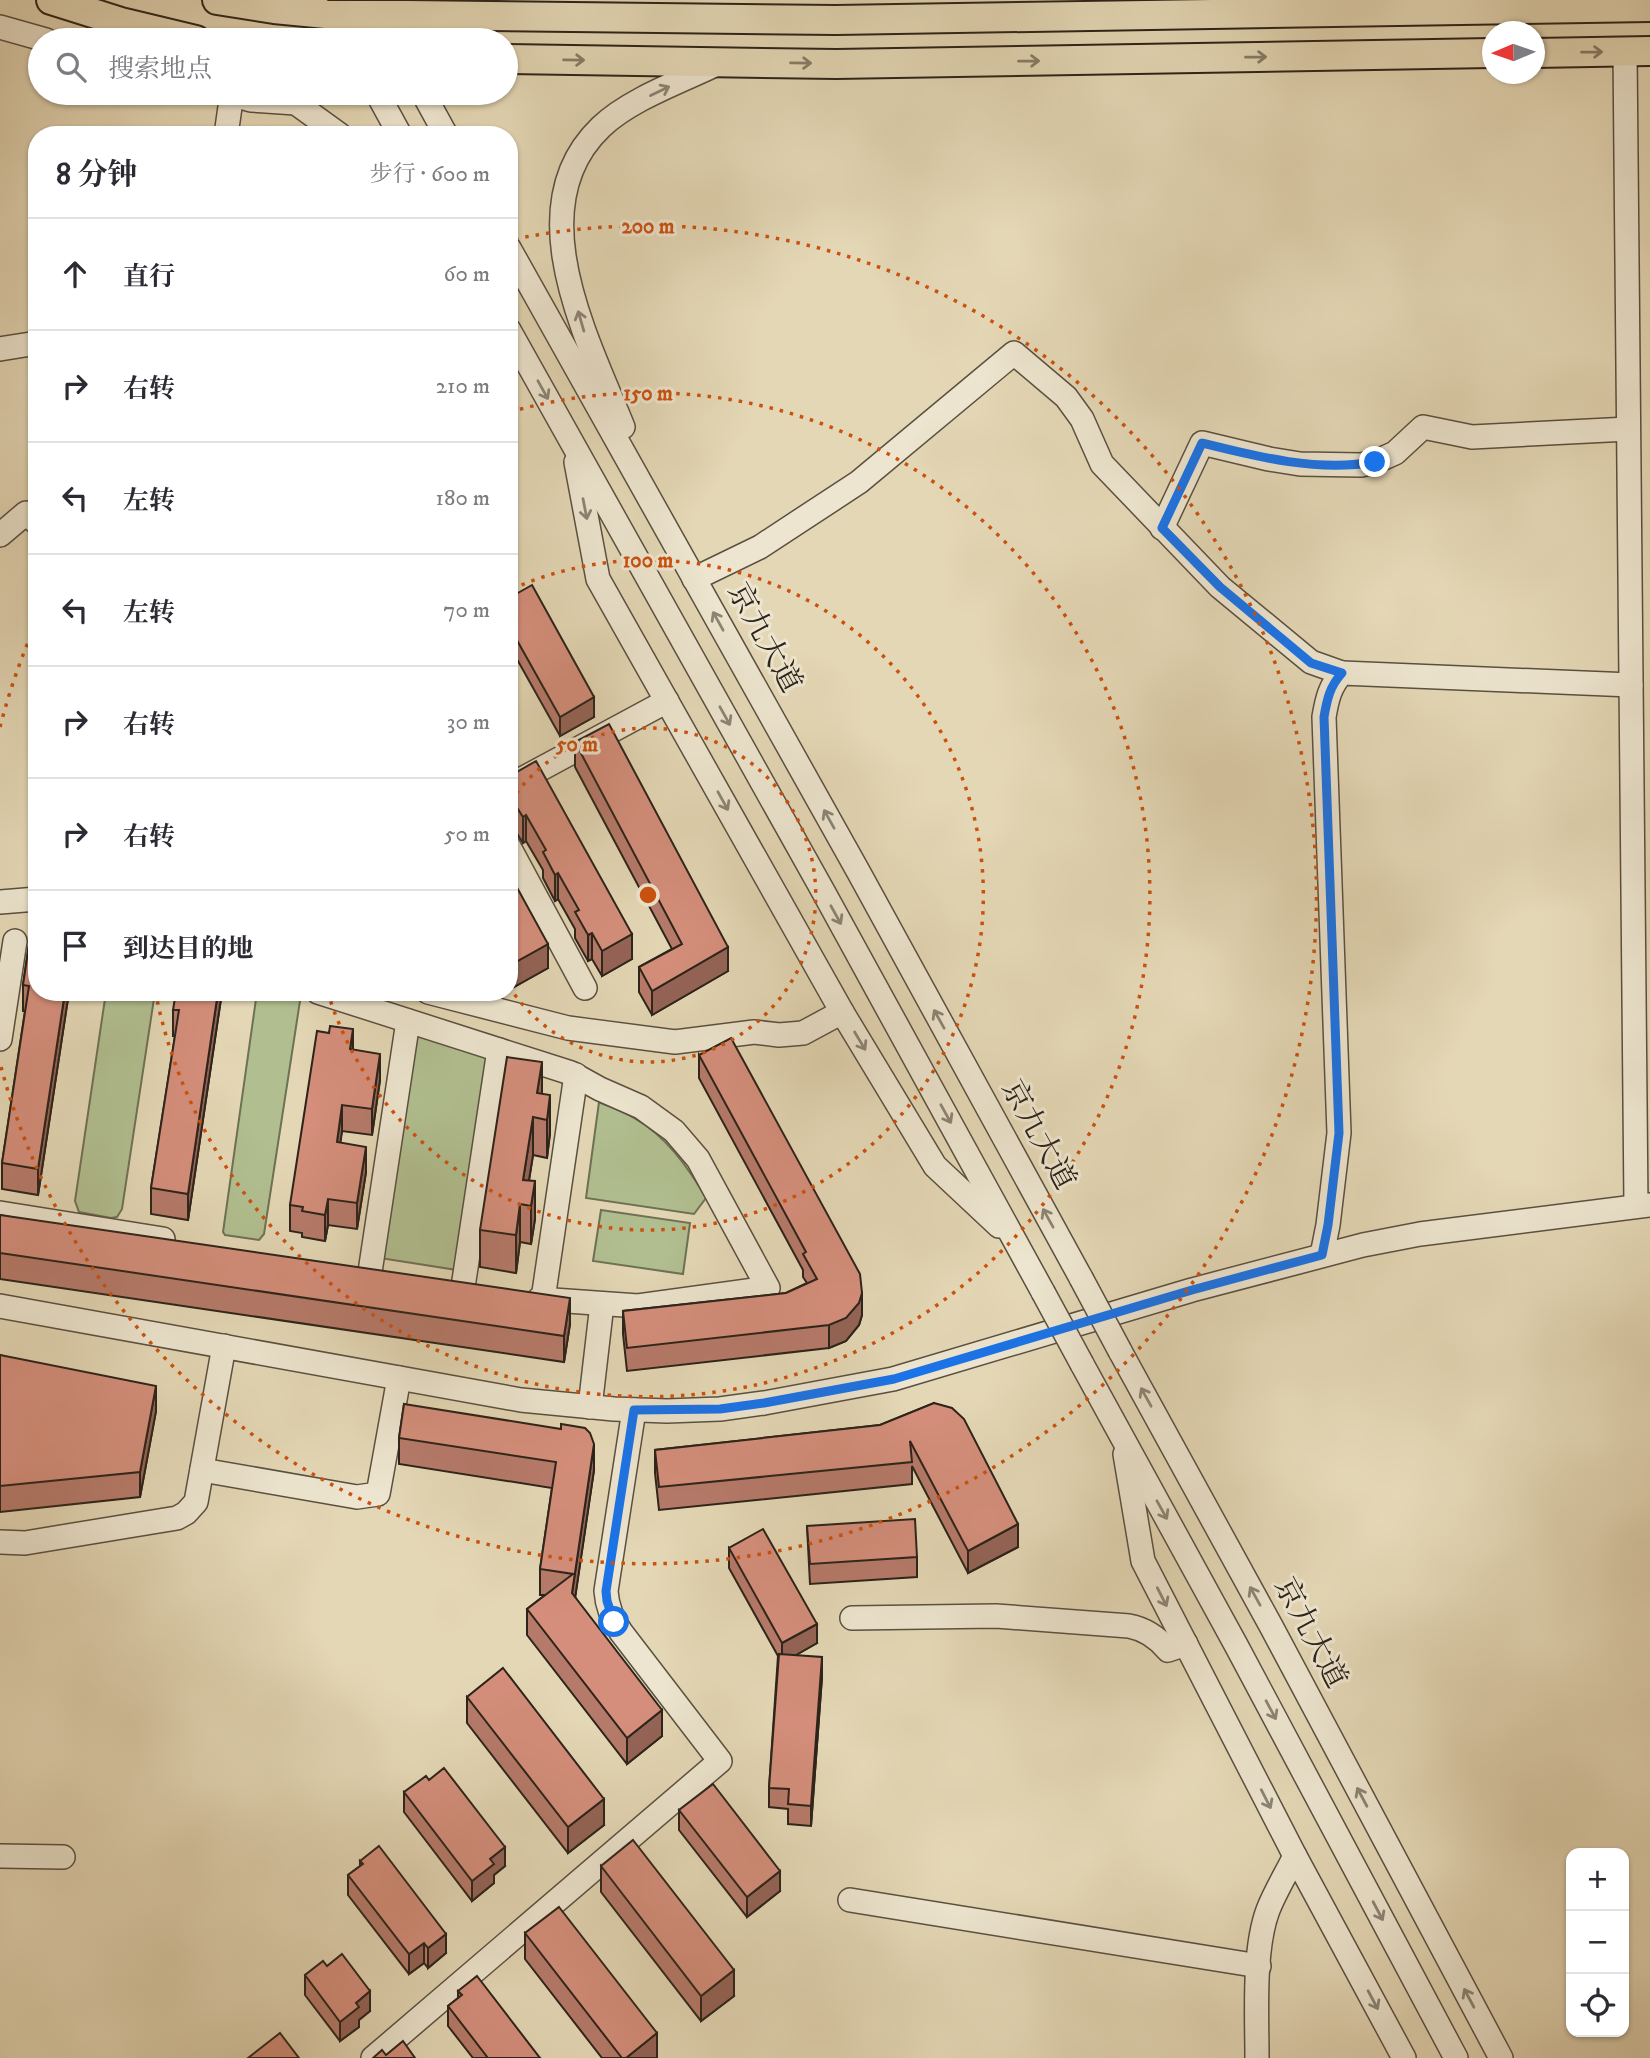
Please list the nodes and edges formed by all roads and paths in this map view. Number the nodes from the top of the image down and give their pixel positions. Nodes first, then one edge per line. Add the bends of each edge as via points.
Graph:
1 (51, 0) edge
2 (217, 0) edge
3 (1650, 7) edge
4 (681, 9) edge
5 (0, 27) edge
6 (145, 28) edge
7 (28, 35) edge
8 (1638, 51) edge
9 (1482, 53) edge
10 (1545, 53) edge
11 (518, 60) edge
12 (721, 62) junction
13 (230, 105) edge
14 (299, 105) edge
15 (384, 105) edge
16 (430, 105) edge
17 (227, 126) edge
18 (328, 126) edge
19 (395, 126) edge
20 (441, 126) edge
21 (518, 264) edge
22 (28, 344) edge
23 (518, 346) edge
24 (0, 349) edge
25 (1629, 429) junction
26 (572, 442) junction
27 (28, 515) edge
28 (662, 520) junction
29 (1162, 528) junction
30 (0, 535) edge
31 (694, 579) junction
32 (1342, 673) junction
33 (1631, 685) junction
34 (667, 701) junction
35 (518, 781) edge
36 (518, 864) edge
37 (28, 900) edge
38 (0, 902) edge
39 (17, 941) edge
40 (585, 988) dead end
41 (345, 1001) edge
42 (463, 1001) edge
43 (842, 1012) junction
44 (408, 1021) junction
45 (0, 1039) edge
46 (499, 1050) junction
47 (576, 1075) junction
48 (1643, 1205) edge
49 (0, 1213) edge
50 (1014, 1240) junction
51 (178, 1241) edge
52 (1322, 1255) junction
53 (342, 1268) edge
54 (370, 1272) junction
55 (397, 1276) edge
56 (436, 1283) edge
57 (463, 1287) junction
58 (490, 1292) edge
59 (518, 1296) edge
60 (543, 1299) junction
61 (602, 1304) junction
62 (0, 1306) edge
63 (224, 1346) junction
64 (399, 1378) junction
65 (590, 1407) junction
66 (634, 1410) junction
67 (1122, 1437) junction
68 (202, 1470) junction
69 (0, 1542) edge
70 (852, 1618) dead end
71 (1186, 1644) junction
72 (0, 1856) edge
73 (1295, 1856) junction
74 (63, 1857) dead end
75 (850, 1900) dead end
76 (1259, 1966) junction
77 (373, 2058) edge
78 (1257, 2058) edge
79 (1404, 2058) edge
80 (1456, 2058) edge
81 (1501, 2058) edge

1 - 6 main road
2 - 4 main road via 326,14
3 - 4 main road via 836,20
5 - 7 street
10 -> 8 main road
8 - 25 street
12 -> 9 main road
11 -> 12 main road
28 -> 12 street via 584,332 564,261 560,229 563,196 574,164 602,126 626,108
13 - 17 street
14 - 18 street
15 - 19 street
16 - 20 street
21 - 28 street, 京九大道
22 - 24 street
23 -> 26 street
25 - 29 street via 1472,437 1423,427 1395,453 1361,465 1300,464 1202,443
25 - 33 street
26 -> 34 street via 598,579
26 -> 50 street
27 - 30 street
28 - 31 street, 京九大道
29 - 31 street via 1102,464 1082,419 1066,397 1014,353 859,482 760,547
29 - 32 street via 1220,587 1311,663
81 -> 31 street, 京九大道, bridge via 1121,1351
32 - 33 street
32 - 52 street via 1327,697 1324,717 1339,1133
33 - 48 street
34 - 35 street
34 -> 43 street
36 - 40 street
37 - 38 street
39 - 45 street
41 - 44 street
42 - 43 street via 568,1028 675,1042 754,1032 803,1033
43 -> 50 street via 935,1166
44 - 46 street
44 - 54 street
46 - 47 street
46 - 57 street
47 - 60 street
47 - 61 street via 641,1107 674,1131 698,1159 768,1288 638,1306
48 - 52 street via 1420,1234
49 - 51 street
50 - 67 street, bridge
52 - 66 street via 894,1379 720,1409
53 - 54 street
54 - 55 street
56 - 57 street
57 - 58 street
59 - 60 street
60 - 61 street
61 - 65 street
62 - 63 street
63 - 64 street
63 - 68 street
64 - 65 street
64 - 68 street via 378,1494 357,1497
65 - 66 street
66 - 77 street via 607,1601 621,1632 720,1761
67 -> 71 street via 1143,1561
67 -> 80 street
68 - 69 street via 196,1502 177,1518 25,1543
70 - 71 street via 996,1616 1129,1626 1149,1632 1168,1650
71 -> 73 street
72 - 74 street
73 - 76 street via 1268,1910
73 -> 79 street
75 - 76 street
76 - 78 street

